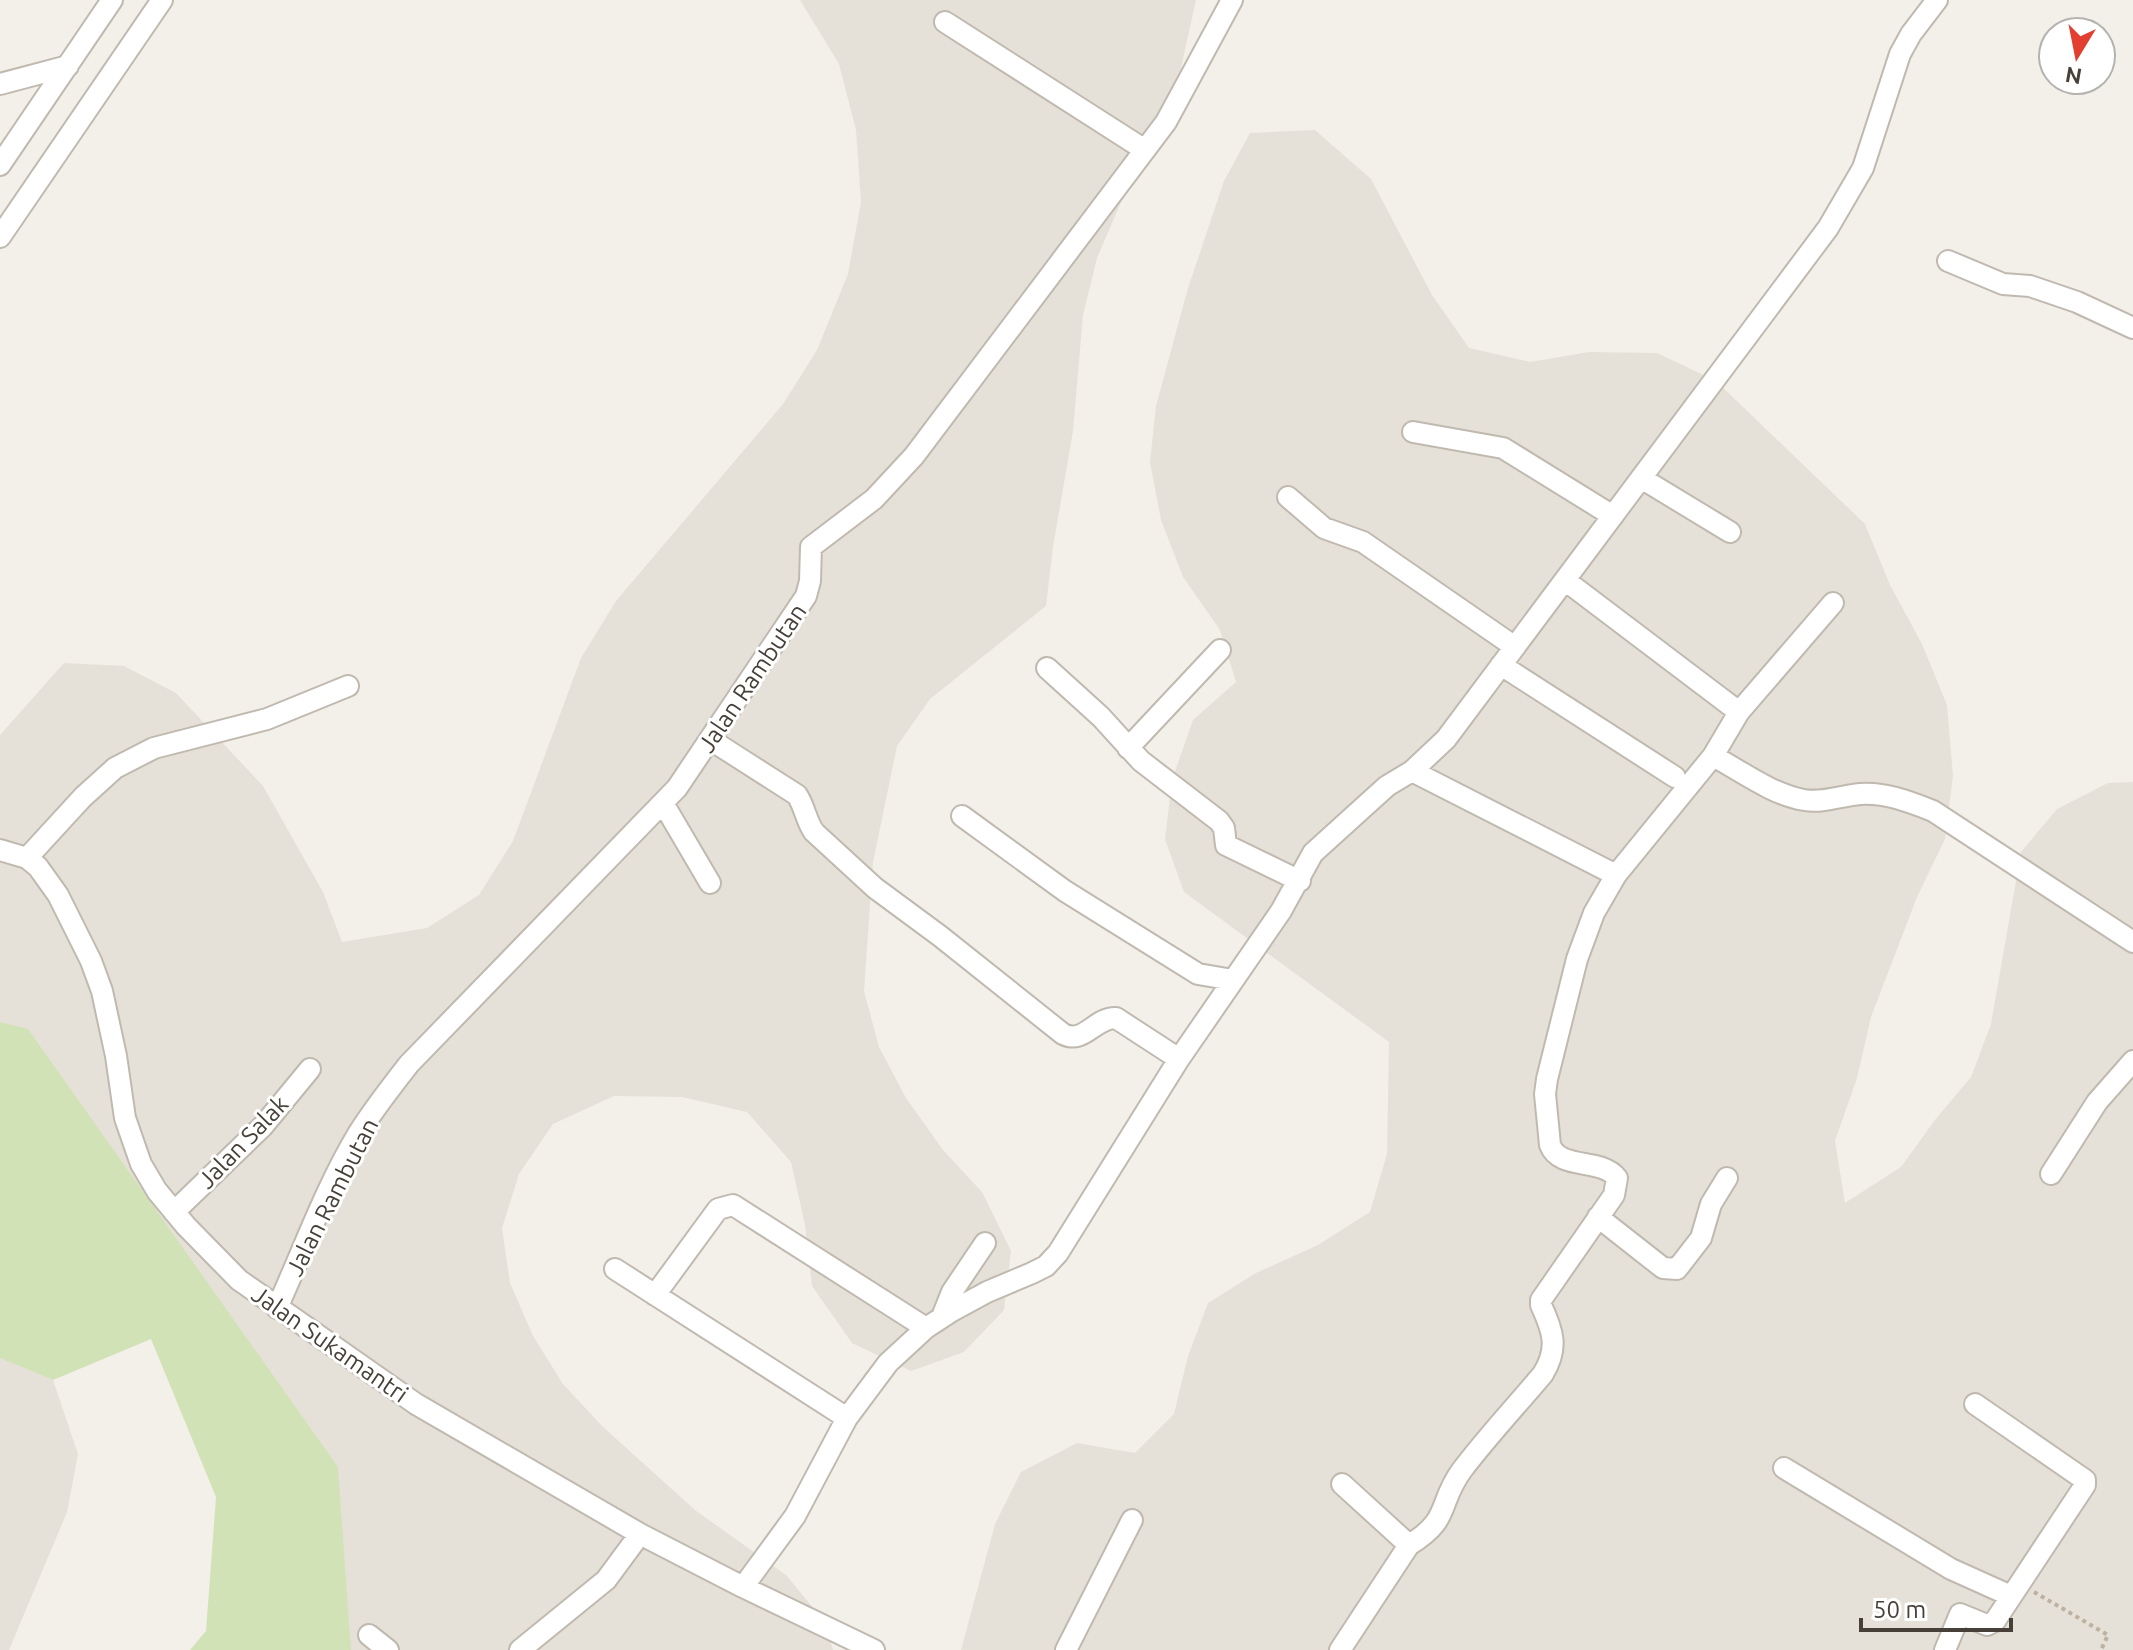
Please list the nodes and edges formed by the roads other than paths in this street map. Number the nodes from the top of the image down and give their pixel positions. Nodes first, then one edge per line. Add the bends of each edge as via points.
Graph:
1 (112, 0) edge
2 (162, 0) edge
3 (1232, 0) edge
4 (1937, 0) edge
5 (945, 22) dead end
6 (68, 66) junction
7 (0, 84) edge
8 (1145, 150) junction
9 (0, 165) edge
10 (0, 237) edge
11 (1948, 261) dead end
12 (2133, 328) edge
13 (1413, 432) dead end
14 (1641, 478) junction
15 (1288, 497) dead end
16 (1613, 516) junction
17 (1730, 532) dead end
18 (1566, 581) junction
19 (1833, 603) dead end
20 (1515, 647) junction
21 (1220, 650) dead end
22 (1501, 665) junction
23 (1047, 668) dead end
24 (348, 686) dead end
25 (1739, 712) junction
26 (711, 740) junction
27 (1128, 748) junction
28 (1713, 756) junction
29 (1412, 771) junction
30 (1675, 777) dead end
31 (663, 803) junction
32 (962, 816) dead end
33 (0, 850) edge
34 (27, 858) junction
35 (1616, 875) junction
36 (1300, 881) junction
37 (710, 883) dead end
38 (2133, 942) edge
39 (1233, 980) junction
40 (1179, 1059) junction
41 (2133, 1061) edge
42 (310, 1069) dead end
43 (2051, 1174) dead end
44 (1727, 1178) dead end
45 (174, 1212) junction
46 (1598, 1217) junction
47 (985, 1243) dead end
48 (615, 1269) dead end
49 (655, 1295) junction
50 (277, 1308) junction
51 (934, 1323) junction
52 (1975, 1404) dead end
53 (847, 1418) junction
54 (1784, 1468) dead end
55 (1342, 1484) dead end
56 (1132, 1520) dead end
57 (640, 1534) junction
58 (1409, 1545) junction
59 (743, 1587) junction
60 (2016, 1589) junction
61 (369, 1635) dead end
62 (388, 1650) edge
63 (520, 1650) edge
64 (874, 1650) edge
65 (1066, 1650) edge
66 (1340, 1650) edge
67 (1945, 1650) edge

1 - 6 street
2 - 10 street
3 - 8 street, Jalan Rambutan via 1180,100
4 - 14 street via 1900,54 1873,141 1848,197
5 - 8 street
6 - 7 street
6 - 9 street
8 - 26 street, Jalan Rambutan via 894,481 813,543 806,596
11 - 12 street via 2003,284 2030,286 2077,302
13 - 16 street via 1503,448
14 - 16 street
14 - 17 street
15 - 20 street via 1324,528 1363,542
16 - 18 street
18 - 20 street
18 - 25 street
19 - 25 street
20 - 22 street
21 - 27 street
22 - 29 street via 1446,739
22 - 30 street
23 - 27 street
24 - 34 street via 267,719 154,748 115,768
25 - 28 street
26 - 31 street, Jalan Rambutan
26 - 40 street via 797,795 814,832 875,888 1063,1034 1080,1036 1116,1018
27 - 36 street via 1219,821 1226,845
28 - 35 street
28 - 38 street via 1803,800 1876,794 1933,811
29 - 35 street
29 - 36 street via 1321,843
31 - 37 street
31 - 50 street, Jalan Rambutan via 384,1096 335,1178
32 - 39 street via 1065,891 1198,974
33 - 34 street
34 - 45 street, Jalan Sukamantri via 51,882 91,961 102,991 131,1142
35 - 46 street via 1577,959 1545,1094 1555,1155 1610,1171 1617,1178 1614,1195
36 - 39 street
39 - 40 street
40 - 51 street via 1046,1266
41 - 43 street via 2097,1102
42 - 45 street, Jalan Salak via 263,1126
44 - 46 street via 1711,1204 1701,1238 1673,1270 1663,1268
45 - 50 street, Jalan Sukamantri via 212,1255
46 - 58 street via 1540,1302 1554,1337 1548,1367 1461,1471 1438,1522
47 - 51 street
48 - 49 street
49 - 51 street via 718,1209 733,1205
49 - 53 street
50 - 57 street, Jalan Sukamantri via 416,1404
51 - 53 street via 888,1363
52 - 60 street via 2085,1480
53 - 59 street via 795,1516
54 - 60 street via 1951,1569
55 - 58 street
56 - 65 street
57 - 59 street, Jalan Sukamantri
57 - 63 street via 606,1580
58 - 66 street
59 - 64 street, Jalan Sukamantri
60 - 67 street via 1992,1624 1958,1615
61 - 62 street

